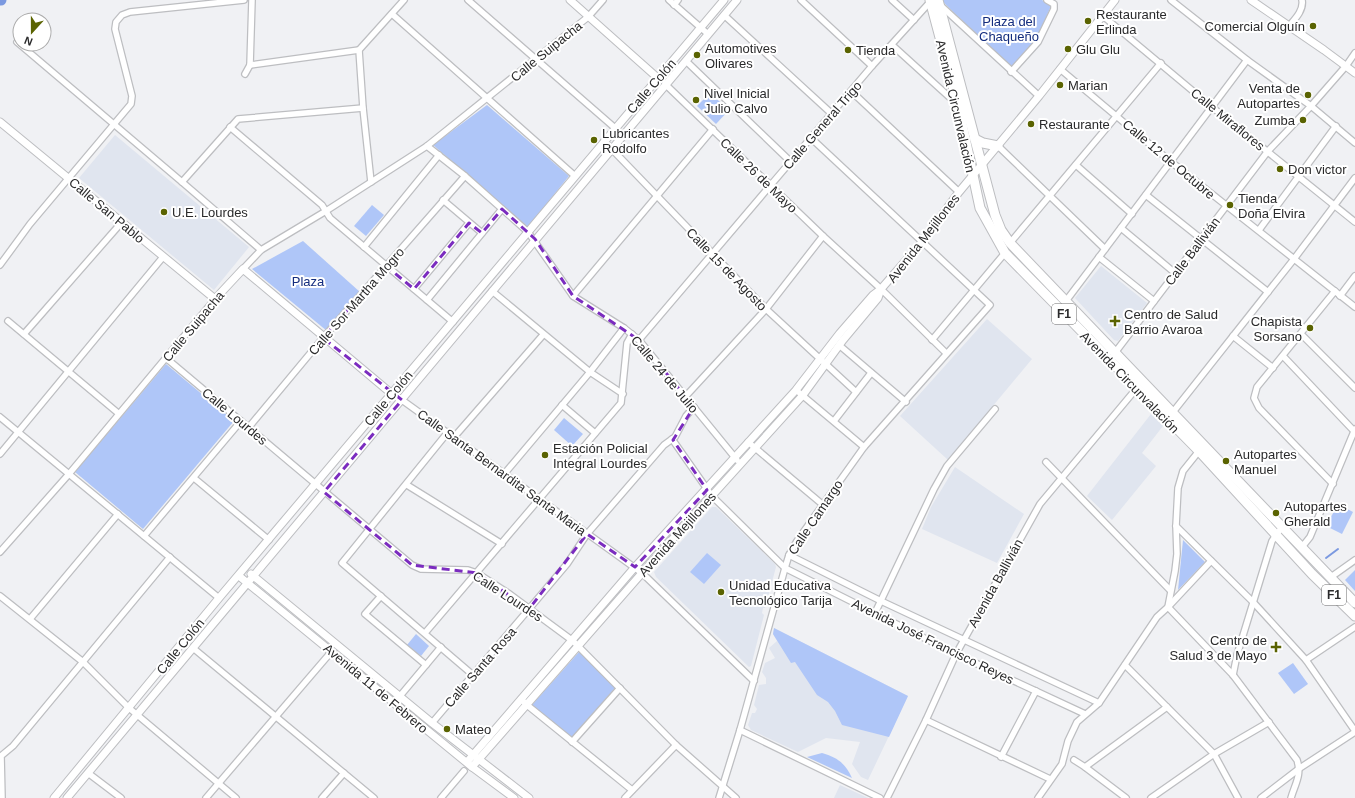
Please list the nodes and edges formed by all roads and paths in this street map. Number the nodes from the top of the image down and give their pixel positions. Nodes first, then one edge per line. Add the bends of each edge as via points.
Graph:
1 (244, 0) edge
2 (252, 0) edge
3 (404, 0) edge
4 (468, 0) edge
5 (570, 0) edge
6 (603, 0) edge
7 (668, 0) edge
8 (724, 0) edge
9 (737, 0) edge
10 (801, 0) edge
11 (892, 0) edge
12 (1047, 0) edge
13 (1115, 0) edge
14 (1171, 0) edge
15 (1251, 0) edge
16 (1302, 0) edge
17 (676, 2) edge
18 (934, 2) edge
19 (392, 14) junction
20 (724, 15) junction
21 (1103, 16) junction
22 (588, 17) junction
23 (914, 20) junction
24 (1289, 26) junction
25 (701, 28) junction
26 (708, 34) junction
27 (892, 45) junction
28 (360, 50) junction
29 (29, 52) edge
30 (1355, 53) edge
31 (536, 60) junction
32 (686, 60) junction
33 (1247, 60) junction
34 (1161, 63) junction
35 (250, 65) junction
36 (872, 66) junction
37 (1346, 66) junction
38 (1060, 69) junction
39 (1011, 72) junction
40 (245, 74) dead end
41 (1355, 74) edge
42 (658, 78) junction
43 (665, 84) junction
44 (852, 92) junction
45 (1039, 96) junction
46 (486, 99) junction
47 (958, 105) junction
48 (1311, 106) junction
49 (1212, 107) junction
50 (363, 108) junction
51 (832, 114) junction
52 (1117, 116) junction
53 (0, 122) edge
54 (114, 126) junction
55 (1336, 126) junction
56 (230, 127) junction
57 (615, 128) junction
58 (713, 129) junction
59 (811, 138) junction
60 (975, 139) junction
61 (604, 140) junction
62 (1355, 143) edge
63 (427, 146) junction
64 (998, 146) junction
65 (612, 149) junction
66 (1268, 151) junction
67 (439, 155) junction
68 (791, 162) junction
69 (1170, 162) junction
70 (981, 165) junction
71 (1076, 165) junction
72 (973, 175) junction
73 (465, 176) junction
74 (575, 176) junction
75 (1300, 176) junction
76 (68, 178) junction
77 (1355, 178) edge
78 (182, 182) junction
79 (371, 182) junction
80 (770, 186) junction
81 (959, 192) junction
82 (1050, 195) junction
83 (1146, 195) junction
84 (657, 196) junction
85 (443, 200) junction
86 (1334, 205) junction
87 (1226, 206) junction
88 (502, 210) junction
89 (326, 211) junction
90 (1132, 214) junction
91 (122, 222) junction
92 (469, 222) junction
93 (1355, 222) edge
94 (1121, 228) junction
95 (1259, 230) junction
96 (528, 232) junction
97 (482, 233) junction
98 (823, 236) junction
99 (1201, 238) junction
100 (535, 240) junction
101 (922, 242) junction
102 (1010, 243) junction
103 (364, 247) junction
104 (1105, 249) junction
105 (261, 250) junction
106 (1005, 253) junction
107 (714, 254) junction
108 (163, 257) junction
109 (1099, 257) junction
110 (1294, 259) junction
111 (0, 265) edge
112 (386, 266) junction
113 (242, 269) junction
114 (1175, 273) junction
115 (1355, 276) edge
116 (414, 289) junction
117 (881, 289) junction
118 (492, 291) junction
119 (975, 291) junction
120 (1335, 291) junction
121 (1268, 292) junction
122 (573, 296) junction
123 (1340, 296) junction
124 (215, 299) junction
125 (427, 300) junction
126 (1066, 301) junction
127 (1154, 301) junction
128 (1355, 308) edge
129 (766, 309) junction
130 (8, 321) dead end
131 (453, 322) junction
132 (624, 328) junction
133 (24, 334) junction
134 (544, 334) junction
135 (632, 334) junction
136 (1301, 334) junction
137 (1233, 336) junction
138 (323, 338) junction
139 (639, 340) junction
140 (932, 340) junction
141 (839, 345) junction
142 (1115, 352) junction
143 (946, 353) junction
144 (1283, 356) junction
145 (166, 358) junction
146 (1109, 360) junction
147 (823, 363) junction
148 (1273, 368) junction
149 (68, 372) junction
150 (590, 372) junction
151 (871, 373) junction
152 (1355, 388) edge
153 (1136, 389) junction
154 (796, 390) junction
155 (856, 392) junction
156 (392, 394) junction
157 (623, 394) junction
158 (803, 395) junction
159 (685, 397) junction
160 (402, 400) junction
161 (906, 402) junction
162 (562, 405) junction
163 (694, 408) junction
164 (995, 409) dead end
165 (1173, 412) junction
166 (118, 413) junction
167 (0, 417) edge
168 (241, 421) junction
169 (834, 421) junction
170 (249, 427) junction
171 (1355, 430) edge
172 (18, 432) junction
173 (448, 432) junction
174 (595, 433) junction
175 (455, 436) junction
176 (672, 439) junction
177 (748, 442) junction
178 (864, 447) junction
179 (755, 448) junction
180 (1199, 451) junction
181 (0, 454) edge
182 (734, 458) junction
183 (1046, 462) dead end
184 (741, 464) junction
185 (505, 473) junction
186 (69, 474) junction
187 (1061, 477) junction
188 (194, 478) junction
189 (315, 484) junction
190 (1333, 484) junction
191 (406, 485) junction
192 (707, 490) junction
193 (324, 492) junction
194 (712, 496) junction
195 (539, 498) junction
196 (822, 504) junction
197 (118, 514) junction
198 (1176, 526) junction
199 (1282, 526) junction
200 (369, 530) junction
201 (587, 534) junction
202 (1276, 535) junction
203 (144, 536) junction
204 (269, 540) junction
205 (502, 544) junction
206 (1302, 547) junction
207 (0, 552) edge
208 (789, 555) junction
209 (170, 557) junction
210 (1355, 560) edge
211 (1211, 561) junction
212 (635, 567) junction
213 (785, 568) junction
214 (246, 569) junction
215 (477, 573) junction
216 (642, 573) junction
217 (239, 576) junction
218 (1331, 578) junction
219 (251, 579) junction
220 (1170, 590) junction
221 (0, 596) edge
222 (381, 596) junction
223 (219, 598) junction
224 (881, 601) junction
225 (1253, 602) junction
226 (1355, 603) edge
227 (1168, 607) junction
228 (530, 609) junction
229 (875, 613) junction
230 (1355, 616) edge
231 (30, 619) junction
232 (1355, 627) edge
233 (425, 633) junction
234 (964, 639) junction
235 (575, 644) junction
236 (441, 647) junction
237 (193, 648) junction
238 (332, 651) junction
239 (956, 654) junction
240 (1306, 660) junction
241 (83, 662) junction
242 (426, 664) junction
243 (1125, 665) junction
244 (473, 675) junction
245 (1233, 675) junction
246 (754, 682) junction
247 (620, 688) junction
248 (1036, 691) junction
249 (400, 696) junction
250 (522, 699) junction
251 (1099, 703) junction
252 (527, 705) junction
253 (1167, 707) junction
254 (129, 708) junction
255 (1085, 714) junction
256 (137, 715) junction
257 (276, 717) junction
258 (926, 720) junction
259 (1269, 722) junction
260 (432, 723) junction
261 (740, 730) junction
262 (1355, 732) edge
263 (572, 742) junction
264 (676, 745) junction
265 (0, 753) edge
266 (1214, 754) junction
267 (1001, 757) junction
268 (476, 758) junction
269 (1074, 760) dead end
270 (469, 765) junction
271 (1086, 767) junction
272 (1300, 768) junction
273 (88, 773) junction
274 (344, 773) junction
275 (1050, 779) junction
276 (218, 783) junction
277 (724, 788) junction
278 (632, 790) junction
279 (1294, 796) edge
280 (2, 798) edge
281 (54, 798) edge
282 (67, 798) edge
283 (121, 798) edge
284 (206, 798) edge
285 (236, 798) edge
286 (322, 798) edge
287 (374, 798) edge
288 (441, 798) edge
289 (514, 798) edge
290 (529, 798) edge
291 (625, 798) edge
292 (719, 798) edge
293 (736, 798) edge
294 (880, 798) edge
295 (887, 798) edge
296 (1038, 798) edge
297 (1126, 798) edge
298 (1151, 798) edge
299 (1238, 798) edge
300 (1261, 798) edge

1 - 54 street via 142,9 122,15 116,22 115,29 132,96 131,104
2 - 35 street
3 - 19 street
4 - 31 street
5 - 22 street, Calle 26 de Mayo
6 - 22 street, Calle Suipacha
7 - 17 street
8 - 25 street, Calle Colón
9 - 20 street, Calle Colón
10 - 36 street
11 - 23 street
12 - 39 street via 1054,4 1054,8 1038,42
13 - 21 street, Avenida Mejillones
14 - 33 street
15 - 24 street
16 - 24 street via 1299,14
17 - 25 street
18 - 23 street, Calle General Trigo
18 - 39 street
18 - 47 highway, Avenida Circunvalación / F1
18 - 60 highway, Avenida Circunvalación / F1
19 - 28 street
19 - 46 street
20 - 26 street, Calle Colón
20 - 51 street
21 - 34 street, Calle Miraflores
21 - 38 street, Avenida Mejillones
22 - 31 street, Calle Suipacha
22 - 42 street, Calle 26 de Mayo
23 - 27 street, Calle General Trigo
24 - 37 street
25 - 26 street
25 - 42 street, Calle Colón
26 - 32 street, Calle Colón
27 - 36 street, Calle General Trigo
27 - 47 street
28 - 35 street
28 - 50 street
29 - 54 street
30 - 37 street, Calle Ballivián
31 - 46 street, Calle Suipacha
31 - 57 street
32 - 43 street, Calle Colón
32 - 68 street
33 - 48 street
33 - 49 street
34 - 49 street, Calle Miraflores
34 - 52 street
35 - 40 street
36 - 44 street, Calle General Trigo
37 - 41 street
37 - 48 street, Calle Ballivián
38 - 45 street, Avenida Mejillones
38 - 52 street, Calle 12 de Octubre via 1087,94
39 - 45 street
42 - 43 street, Calle 26 de Mayo
42 - 57 street, Calle Colón
43 - 58 street, Calle 26 de Mayo
43 - 65 street, Calle Colón
44 - 51 street, Calle General Trigo
44 - 81 street
45 - 64 street, Avenida Mejillones
46 - 63 street, Calle Suipacha
46 - 74 street
47 - 72 highway, Avenida Circunvalación / F1
48 - 55 street
48 - 66 street, Calle Ballivián
49 - 66 street, Calle Miraflores
49 - 69 street
50 - 56 street via 243,118 238,119
50 - 79 street
51 - 59 street, Calle General Trigo
52 - 69 street, Calle 12 de Octubre
52 - 71 street
53 - 76 street, Calle San Pablo
54 - 76 street
54 - 78 street
55 - 62 street
55 - 75 street
56 - 78 street
56 - 89 street
57 - 61 street, Calle Colón
58 - 80 street, Calle 26 de Mayo
58 - 84 street
59 - 68 street, Calle General Trigo
59 - 101 street
60 - 64 highway
60 - 70 highway, Avenida Circunvalación / F1
61 - 65 street, Calle 15 de Agosto
61 - 74 street, Calle Colón
63 - 67 street, Calle 24 de Julio
63 - 79 street, Calle Suipacha
64 - 70 street, Avenida Mejillones
64 - 82 street
65 - 84 street, Calle 15 de Agosto
65 - 100 street, Calle Colón
66 - 75 street, Calle Miraflores
66 - 87 street, Calle Ballivián
67 - 73 street, Calle 24 de Julio
67 - 103 street
68 - 80 street, Calle General Trigo
69 - 83 street
69 - 87 street, Calle 12 de Octubre
70 - 72 street, Avenida Mejillones
70 - 102 highway, Avenida Circunvalación / F1 via 995,215
71 - 82 street
71 - 90 street
72 - 81 street, Avenida Mejillones
72 - 106 highway, Avenida Circunvalación / F1 via 980,208
73 - 85 street, Calle Sor Martha Mogro
73 - 88 street, Calle 24 de Julio
74 - 96 street, Calle Colón
75 - 86 street, Calle Miraflores
75 - 95 street
76 - 91 street, Calle San Pablo
76 - 111 street
77 - 86 street
78 - 105 street
79 - 89 street, Calle Suipacha
80 - 98 street, Calle 26 de Mayo
80 - 107 street, Calle General Trigo
81 - 101 street, Avenida Mejillones
82 - 102 street
82 - 104 street
83 - 90 street
83 - 99 street
84 - 107 street, Calle 15 de Agosto
84 - 122 street
85 - 92 street
85 - 112 street, Calle Sor Martha Mogro
86 - 93 street, Calle Miraflores
86 - 110 street
87 - 95 street, Calle 12 de Octubre
87 - 99 street, Calle Ballivián
88 - 96 street, Calle 24 de Julio
88 - 97 street
89 - 103 street via 330,218
89 - 105 street, Calle Suipacha
90 - 94 street
91 - 108 street, Calle San Pablo
91 - 133 street
92 - 97 street
92 - 116 street
94 - 104 street
94 - 114 street
95 - 110 street, Calle 12 de Octubre
96 - 100 street, Calle 24 de Julio
96 - 131 street, Calle Colón
97 - 125 street
98 - 117 street, Calle 26 de Mayo
98 - 129 street
99 - 114 street, Calle Ballivián
99 - 121 street
100 - 118 street, Calle Colón
100 - 122 street, Calle 24 de Julio
101 - 117 street, Avenida Mejillones
101 - 119 street
102 - 126 highway, Avenida Circunvalación / F1
103 - 112 street
104 - 109 street
105 - 113 street, Calle Suipacha
106 - 119 street
106 - 146 highway, Avenida Circunvalación / F1
107 - 129 street, Calle 15 de Agosto
107 - 139 street, Calle General Trigo
108 - 124 street, Calle San Pablo
108 - 149 street
109 - 126 street
109 - 127 street
110 - 120 street, Calle 12 de Octubre
110 - 121 street
112 - 116 street
112 - 138 street, Calle Sor Martha Mogro
113 - 124 street, Calle Suipacha
113 - 138 street, Calle Santa Bernardita Santa Maria
114 - 127 street, Calle Ballivián
115 - 123 street
116 - 125 street
117 - 140 street, Calle 26 de Mayo
117 - 141 street, Avenida Mejillones via 878,298
117 - 147 street, Avenida Mejillones via 844,328
118 - 134 street
118 - 160 street, Calle Colón
119 - 140 street
119 - 143 street, Calle Camargo via 990,305
120 - 123 street, Calle 12 de Octubre
120 - 136 street
121 - 137 street
122 - 132 street, Calle 24 de Julio
123 - 128 street, Calle 12 de Octubre
124 - 145 street, Calle Suipacha
125 - 131 street
126 - 142 highway, Avenida Circunvalación / F1
127 - 142 street, Calle Ballivián
129 - 147 street, Calle 15 de Agosto
129 - 159 street
130 - 133 street
131 - 156 street, Calle Colón
132 - 135 street, Calle 24 de Julio
132 - 150 street
133 - 149 street
134 - 150 street
134 - 175 street
135 - 139 street, Calle 24 de Julio
135 - 157 street via 626,347
136 - 144 street
136 - 152 street
137 - 148 street
137 - 165 street
138 - 156 street, Calle Santa Bernardita Santa Maria
138 - 170 street, Calle Sor Martha Mogro
139 - 159 street, Calle 24 de Julio
140 - 143 street, Calle 26 de Mayo
141 - 147 street, Avenida Mejillones
141 - 151 street
142 - 146 street, Calle Ballivián
142 - 165 highway, Avenida Circunvalación / F1
143 - 161 street, Calle Camargo
144 - 148 street
144 - 171 street
145 - 166 street, Calle Suipacha
145 - 168 street, Calle Lourdes
146 - 153 highway, Avenida Circunvalación / F1
147 - 154 street, Avenida Mejillones
147 - 155 street, Calle 15 de Agosto
147 - 158 street, Avenida Mejillones
148 - 190 street via 1258,387 1254,398 1259,408
149 - 166 street
149 - 172 street
150 - 157 street
150 - 162 street
151 - 155 street
151 - 161 street
153 - 180 highway, Avenida Circunvalación / F1
153 - 187 street, Avenida Ballivián
154 - 158 street
154 - 177 street, Avenida Mejillones
155 - 169 street
156 - 160 street, Calle Santa Bernardita Santa Maria
156 - 189 street, Calle Colón
157 - 174 street via 621,403
158 - 169 street
158 - 179 street, Avenida Mejillones
159 - 163 street, Calle 24 de Julio
160 - 173 street, Calle Santa Bernardita Santa Maria
160 - 193 street, Calle Colón
161 - 178 street, Calle Camargo
162 - 174 street
162 - 185 street
163 - 176 street, Calle Santa Rosa via 689,411
163 - 182 street, Calle 24 de Julio
164 - 224 street via 947,466
165 - 199 highway, Avenida Circunvalación / F1
166 - 186 street, Calle Suipacha
167 - 172 street
168 - 170 street, Calle Lourdes
168 - 188 street
169 - 178 street
170 - 189 street, Calle Lourdes
171 - 190 street
172 - 181 street
172 - 186 street
173 - 175 street, Calle Santa Bernardita Santa Maria
173 - 191 street
174 - 195 street
175 - 185 street, Calle Santa Bernardita Santa Maria
176 - 192 street, Avenida José Francisco Reyes
176 - 201 street, Calle Santa Rosa via 664,444
177 - 179 street
177 - 182 street, Avenida Mejillones
178 - 196 street, Calle Camargo
179 - 184 street, Avenida Mejillones
179 - 196 street
180 - 198 street via 1183,470 1178,488
180 - 202 highway, Avenida Circunvalación / F1
182 - 184 street, Calle 24 de Julio
182 - 192 street, Avenida Mejillones
183 - 187 street
184 - 194 street, Avenida Mejillones
185 - 195 street, Calle Santa Bernardita Santa Maria
186 - 197 street
186 - 207 street, Calle Suipacha
187 - 220 street
187 - 234 street, Avenida Ballivián via 1036,510
188 - 203 street
188 - 204 street
189 - 193 street, Calle Lourdes
189 - 204 street, Calle Colón
190 - 206 street via 1310,537
191 - 200 street
191 - 205 street
192 - 194 street, Avenida José Francisco Reyes
192 - 212 street, Avenida Mejillones
193 - 200 street, Calle Lourdes
193 - 219 street, Calle Colón
194 - 213 street, Avenida José Francisco Reyes
194 - 216 street, Avenida Mejillones
195 - 201 street, Calle Santa Bernardita Santa Maria
195 - 205 street
196 - 208 street, Calle Camargo
197 - 203 street
197 - 231 street
198 - 211 street
198 - 220 street via 1178,554
199 - 202 street
199 - 206 highway, Avenida Circunvalación / F1
200 - 215 street, Calle Lourdes via 420,569 468,570
200 - 222 street via 342,563
201 - 212 street, Calle Santa Bernardita Santa Maria
201 - 228 street, Calle Santa Rosa via 567,564
202 - 225 street
202 - 230 highway, Avenida Circunvalación / F1
203 - 209 street
204 - 214 street, Calle Colón
205 - 215 street
206 - 218 highway, Avenida Circunvalación / F1
208 - 213 street, Calle Camargo
208 - 224 street, Avenida José Francisco Reyes
209 - 223 street
209 - 241 street
210 - 218 street
211 - 225 street
211 - 227 street
212 - 216 street, Calle Santa Bernardita Santa Maria
212 - 235 street, Avenida Mejillones
213 - 229 street, Avenida José Francisco Reyes
213 - 246 street, Calle Camargo
214 - 217 street, Calle Colón
214 - 219 street
215 - 228 street, Calle Lourdes
215 - 233 street
216 - 235 street, Avenida Mejillones
216 - 246 street, Calle Santa Bernardita Santa Maria
217 - 219 street, Avenida 11 de Febrero
217 - 223 street, Calle Colón
218 - 226 highway, Avenida Circunvalación / F1
219 - 237 street, Calle Colón
219 - 238 street, Avenida 11 de Febrero
219 - 249 street, Avenida 11 de Febrero
220 - 227 street
221 - 231 street
222 - 233 street
222 - 242 street via 365,614
223 - 254 street, Calle Colón
224 - 229 street
224 - 234 street, Avenida José Francisco Reyes
225 - 240 street
225 - 245 street
227 - 243 street via 1157,617
227 - 245 street
228 - 235 street, Calle Lourdes
228 - 244 street, Calle Santa Rosa
229 - 239 street, Avenida José Francisco Reyes
231 - 241 street
232 - 240 street
233 - 236 street
234 - 239 street, Avenida Ballivián
234 - 251 street, Avenida José Francisco Reyes
235 - 247 street, Calle Lourdes
235 - 250 street, Avenida Mejillones
235 - 252 street, Avenida Mejillones
236 - 242 street
236 - 244 street
237 - 256 street, Calle Colón
237 - 257 street
238 - 257 street
238 - 270 street, Avenida 11 de Febrero
239 - 248 street, Avenida José Francisco Reyes
239 - 258 street, Avenida Ballivián
240 - 262 street
241 - 254 street
241 - 265 street via 13,746
242 - 249 street
243 - 251 street
243 - 253 street
244 - 260 street, Calle Santa Rosa
245 - 259 street
246 - 261 street, Calle Camargo
247 - 263 street
247 - 264 street, Calle Lourdes
248 - 255 street, Avenida José Francisco Reyes
248 - 267 street
249 - 260 street, Avenida 11 de Febrero
250 - 252 street
250 - 268 street, Avenida Mejillones
251 - 255 street
252 - 263 street
252 - 268 street, Avenida Mejillones
253 - 266 street
253 - 271 street
254 - 256 street
254 - 281 street, Calle Colón
255 - 275 street via 1077,722 1062,764
256 - 273 street, Calle Colón
256 - 276 street
257 - 274 street
257 - 276 street
258 - 267 street
258 - 295 street, Avenida Ballivián
259 - 266 street
259 - 272 street
260 - 268 street, Avenida 11 de Febrero
261 - 277 street, Calle Camargo
261 - 294 street
262 - 272 street
263 - 278 street
264 - 277 street, Calle Lourdes
264 - 278 street
265 - 280 street
266 - 298 street
266 - 299 street
267 - 275 street
268 - 270 street, Avenida Mejillones
268 - 290 street, Avenida 11 de Febrero
269 - 271 street
270 - 288 street, Avenida Mejillones
270 - 289 street, Avenida 11 de Febrero
271 - 297 street
272 - 279 street
272 - 300 street
273 - 282 street, Calle Colón
273 - 283 street
274 - 286 street
274 - 287 street
275 - 296 street
276 - 284 street
276 - 285 street
277 - 292 street, Calle Camargo
277 - 293 street, Calle Lourdes
278 - 291 street

